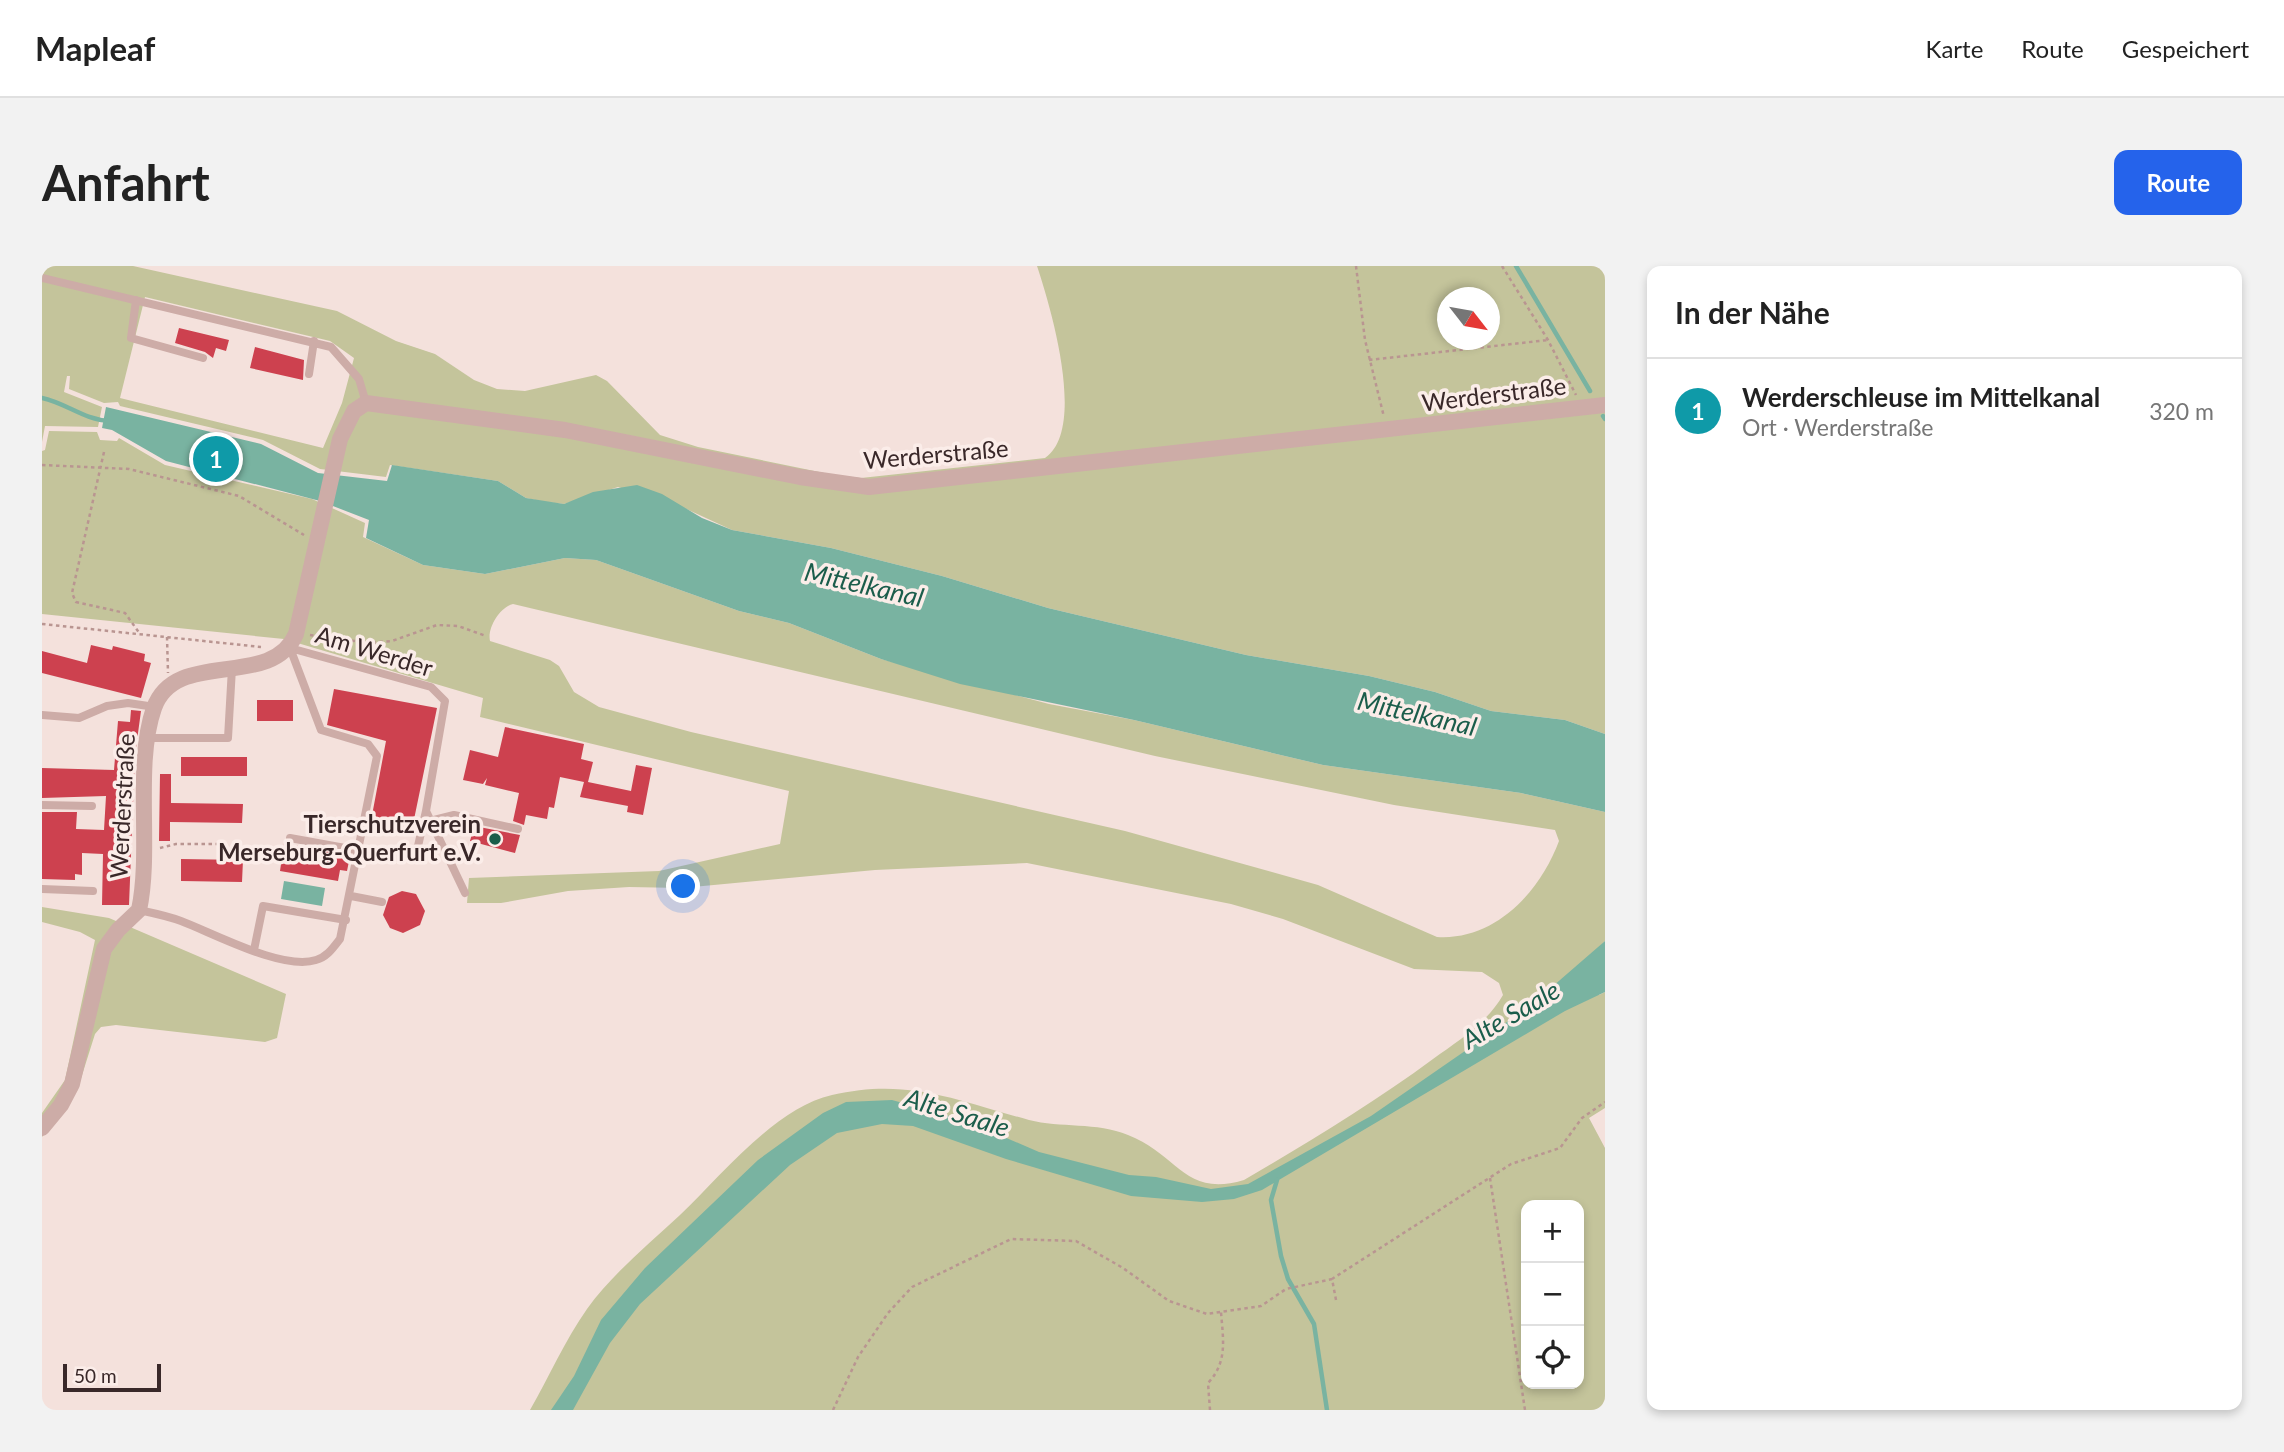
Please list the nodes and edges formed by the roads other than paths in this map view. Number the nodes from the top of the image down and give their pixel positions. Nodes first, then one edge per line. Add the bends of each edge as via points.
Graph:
1 (42, 278) edge
2 (136, 300) junction
3 (314, 341) junction
4 (203, 358) dead end
5 (309, 374) dead end
6 (366, 403) junction
7 (1605, 405) edge
8 (293, 641) junction
9 (232, 668) junction
10 (155, 707) junction
11 (42, 715) edge
12 (149, 738) junction
13 (42, 805) edge
14 (92, 806) dead end
15 (426, 811) junction
16 (430, 821) junction
17 (517, 829) dead end
18 (290, 838) dead end
19 (360, 851) junction
20 (42, 889) edge
21 (93, 891) dead end
22 (465, 893) dead end
23 (351, 896) junction
24 (382, 902) dead end
25 (139, 910) junction
26 (346, 920) junction
27 (254, 950) junction
28 (42, 1128) edge

1 - 2 lane
2 - 3 lane
2 - 4 lane via 131,338
3 - 5 lane
3 - 6 lane via 331,347 351,369
6 - 7 street, Werderstraße via 565,430 869,487
6 - 8 street via 346,424 333,466
8 - 9 street via 275,658
8 - 15 lane, Am Werder via 439,692 445,701
8 - 19 lane via 321,730 368,744 377,756
9 - 10 street, Werderstraße via 187,676 171,685
9 - 12 lane via 228,738
10 - 11 lane via 128,703 79,718
10 - 12 street, Werderstraße
12 - 25 street, Werderstraße
13 - 14 lane
15 - 16 lane
15 - 19 lane, Am Werder via 418,845 410,857
16 - 17 lane via 454,815
16 - 22 lane
18 - 19 lane
19 - 23 lane
20 - 21 lane
23 - 24 lane
23 - 26 lane
25 - 27 lane
25 - 28 street, Werderstraße via 104,949 72,1084
26 - 27 lane via 340,939 315,961 287,960
26 - 27 lane via 263,906

